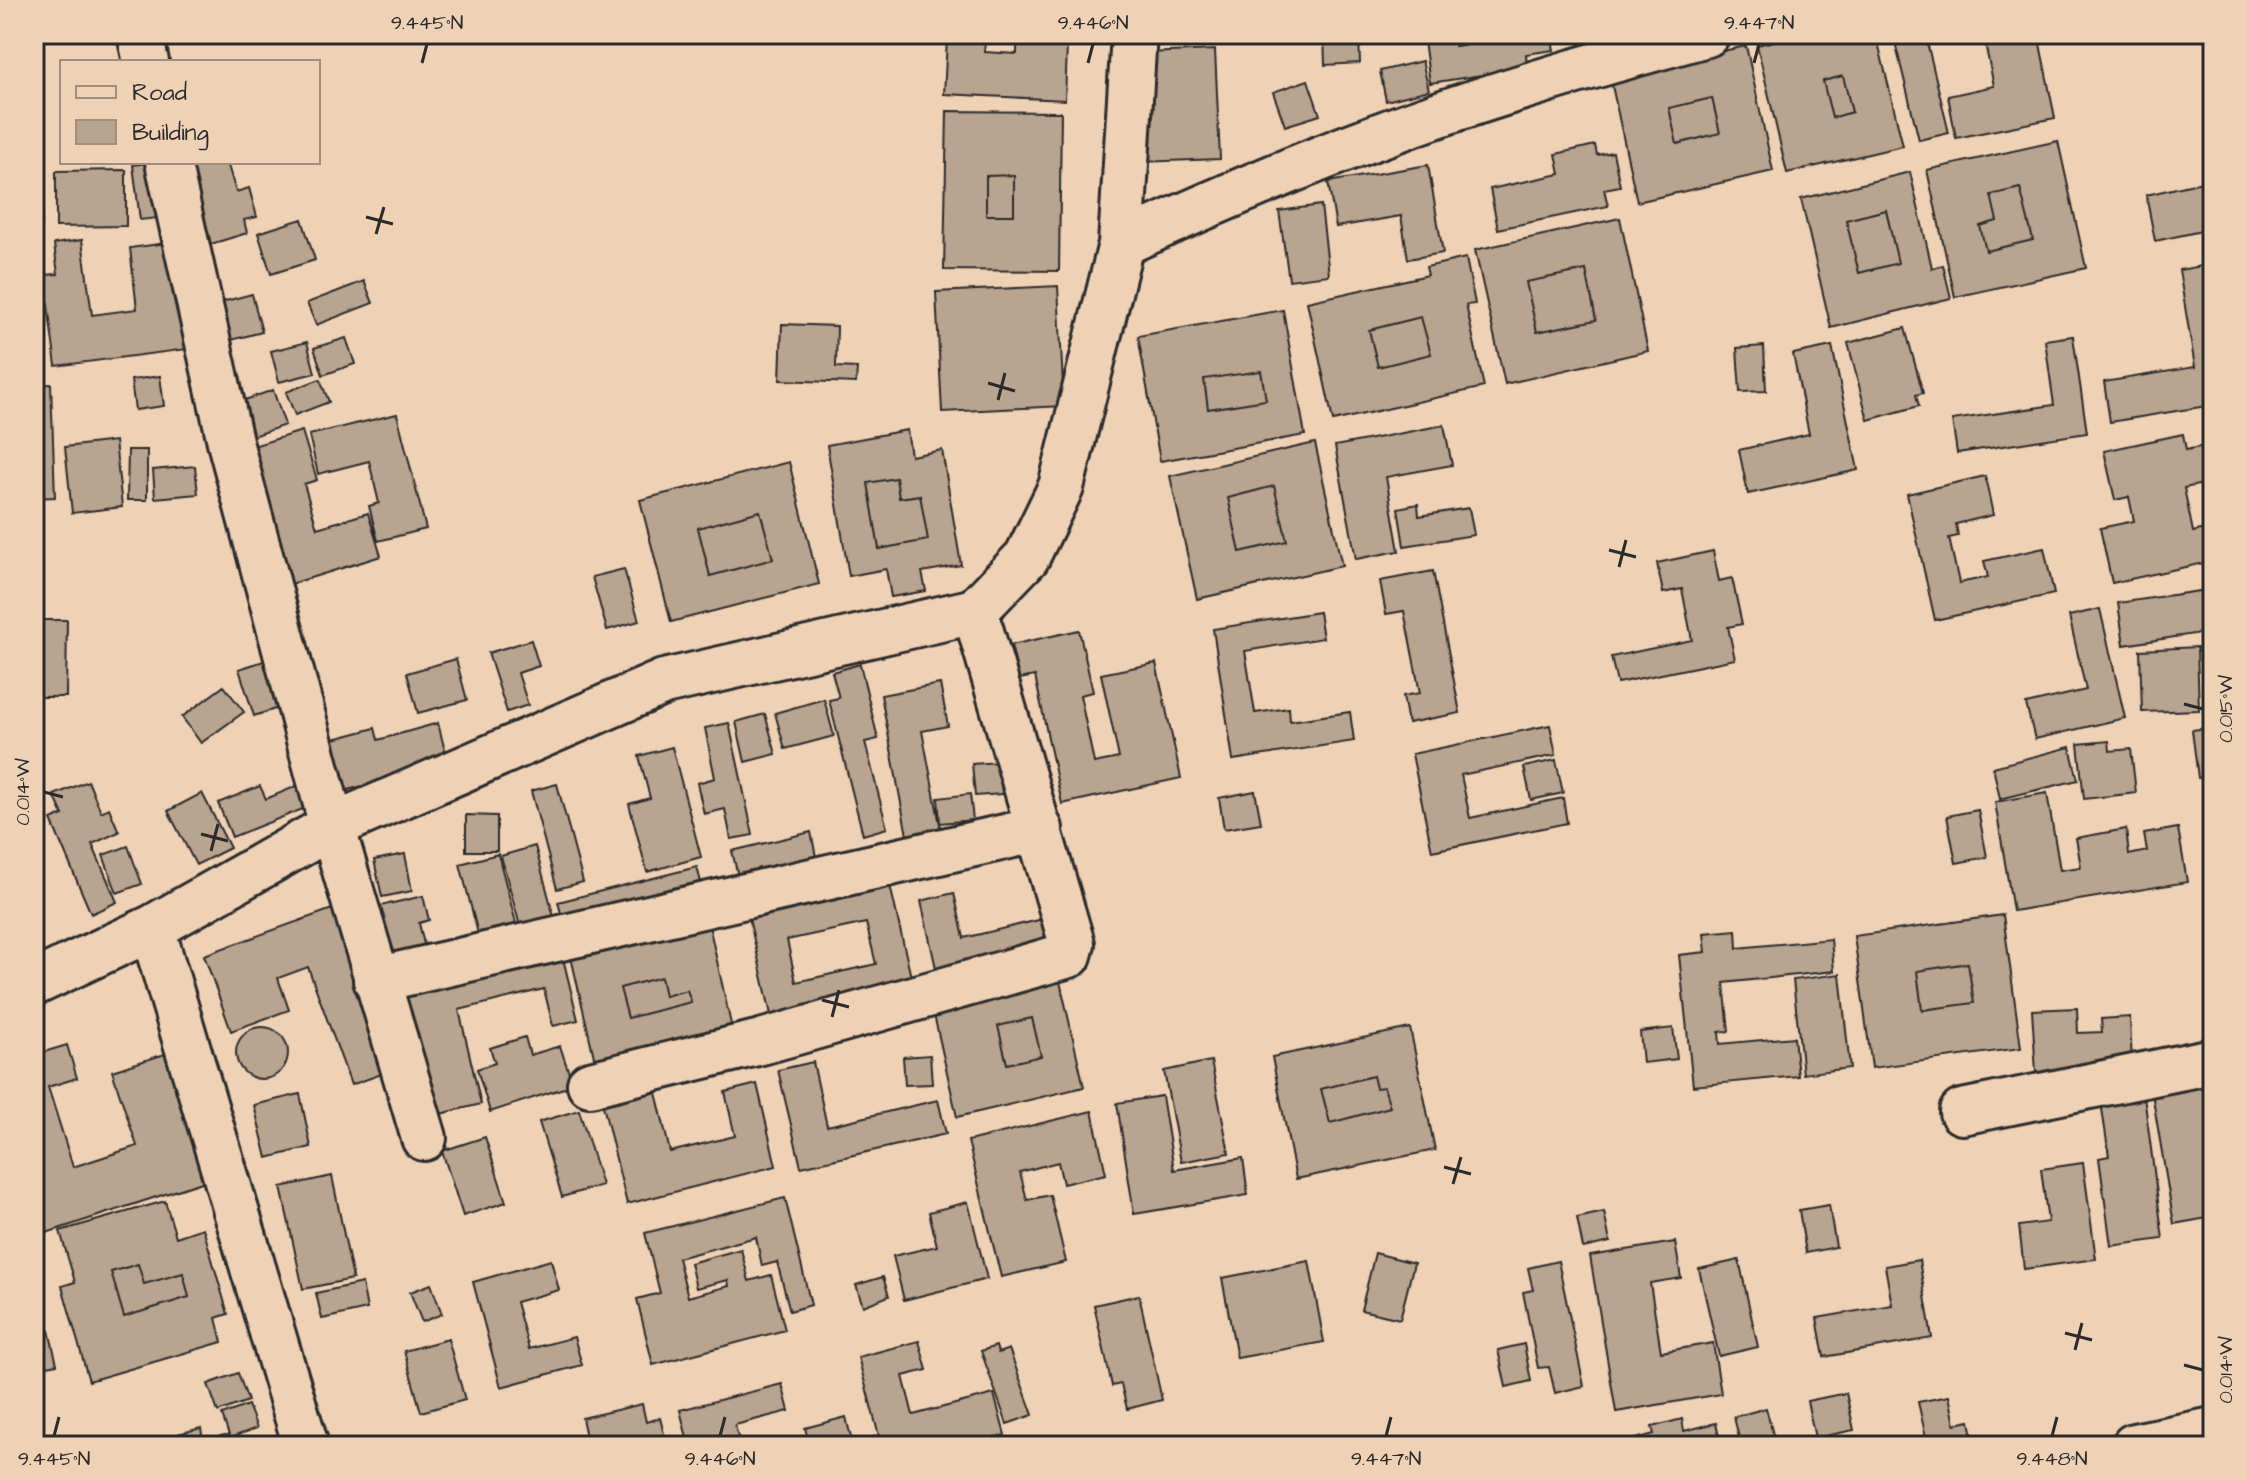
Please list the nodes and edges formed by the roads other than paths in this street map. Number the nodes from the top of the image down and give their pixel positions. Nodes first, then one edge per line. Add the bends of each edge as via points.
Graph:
1 (140, 34) edge
2 (1134, 34) edge
3 (1707, 34) edge
4 (146, 60) edge
5 (168, 164) edge
6 (1121, 244) junction
7 (975, 611) junction
8 (332, 826) junction
9 (1040, 829) junction
10 (152, 928) junction
11 (376, 980) junction
12 (34, 983) edge
13 (2213, 1061) edge
14 (590, 1084) dead end
15 (1962, 1112) dead end
16 (424, 1138) dead end
17 (2213, 1430) edge
18 (306, 1446) edge
19 (2134, 1446) edge

1 - 4 street
2 - 6 street
3 - 6 street via 1416,122 1246,187
5 - 8 street via 231,446
6 - 7 street via 1061,487 1027,557
7 - 8 street via 664,682
7 - 9 street
8 - 10 street
8 - 11 street
9 - 11 street
9 - 14 street via 1072,944 1069,955
10 - 12 street
10 - 18 street
11 - 16 street
13 - 15 street
17 - 19 street

